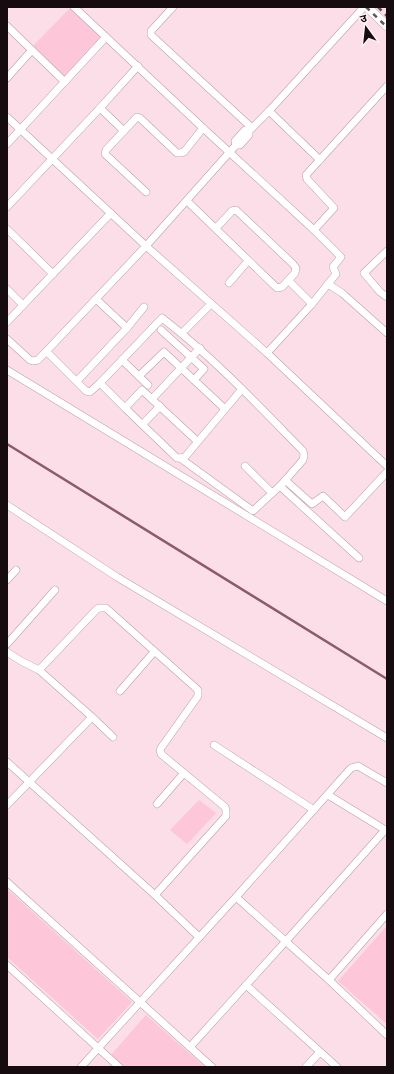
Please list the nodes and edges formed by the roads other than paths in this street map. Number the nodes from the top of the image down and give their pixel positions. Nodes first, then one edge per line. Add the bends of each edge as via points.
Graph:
1 (74, 7) edge
2 (173, 7) edge
3 (365, 7) edge
4 (7, 26) edge
5 (387, 26) edge
6 (106, 37) junction
7 (32, 50) junction
8 (138, 66) junction
9 (7, 78) edge
10 (65, 82) junction
11 (387, 86) edge
12 (100, 108) junction
13 (269, 111) junction
14 (7, 117) edge
15 (203, 128) junction
16 (20, 129) junction
17 (250, 129) junction
18 (124, 131) junction
19 (7, 144) edge
20 (230, 152) junction
21 (52, 159) junction
22 (320, 160) junction
23 (146, 192) dead end
24 (187, 201) junction
25 (7, 207) edge
26 (111, 213) junction
27 (216, 228) junction
28 (7, 229) edge
29 (314, 230) junction
30 (146, 246) junction
31 (387, 251) edge
32 (248, 260) junction
33 (53, 274) junction
34 (288, 280) junction
35 (229, 283) dead end
36 (328, 284) junction
37 (7, 289) edge
38 (387, 297) edge
39 (96, 299) junction
40 (211, 304) junction
41 (312, 304) junction
42 (24, 306) junction
43 (144, 307) dead end
44 (7, 322) edge
45 (127, 328) junction
46 (161, 330) dead end
47 (182, 333) junction
48 (387, 333) edge
49 (7, 339) edge
50 (200, 348) junction
51 (47, 352) junction
52 (267, 353) junction
53 (191, 357) junction
54 (122, 360) junction
55 (181, 368) junction
56 (7, 370) edge
57 (139, 376) junction
58 (194, 380) junction
59 (77, 381) junction
60 (100, 383) junction
61 (148, 385) dead end
62 (242, 389) junction
63 (152, 399) junction
64 (160, 406) junction
65 (125, 408) junction
66 (225, 409) junction
67 (143, 424) junction
68 (197, 441) junction
69 (180, 458) junction
70 (245, 466) dead end
71 (387, 466) edge
72 (387, 472) edge
73 (283, 482) junction
74 (272, 493) junction
75 (7, 505) edge
76 (358, 558) dead end
77 (16, 570) dead end
78 (7, 580) edge
79 (55, 590) dead end
80 (387, 601) edge
81 (7, 644) edge
82 (7, 652) edge
83 (154, 652) junction
84 (39, 670) junction
85 (120, 691) dead end
86 (92, 717) junction
87 (112, 737) dead end
88 (387, 738) edge
89 (214, 746) dead end
90 (7, 762) edge
91 (184, 772) junction
92 (29, 782) junction
93 (387, 783) edge
94 (328, 795) junction
95 (157, 804) dead end
96 (7, 805) edge
97 (314, 810) junction
98 (386, 830) edge
99 (7, 882) edge
100 (155, 895) junction
101 (236, 897) junction
102 (387, 914) edge
103 (199, 937) junction
104 (286, 941) junction
105 (7, 965) edge
106 (330, 980) junction
107 (246, 985) junction
108 (140, 1002) junction
109 (387, 1035) edge
110 (98, 1048) junction
111 (190, 1048) junction
112 (320, 1052) junction
113 (81, 1067) edge
114 (119, 1067) edge
115 (212, 1067) edge
116 (306, 1067) edge
117 (337, 1067) edge

1 - 6 street
2 - 17 street via 151,35
3 - 5 main road
3 - 13 street
4 - 7 street
6 - 8 street
6 - 10 street
7 - 9 street
7 - 10 street
8 - 12 street
8 - 15 street
10 - 16 street
11 - 22 street
12 - 18 street
12 - 21 street
13 - 17 street
13 - 22 street
14 - 16 street
15 - 18 street via 184,152 180,153 138,117
15 - 20 street
16 - 19 street
16 - 21 street
17 - 20 street via 245,130 235,141 236,145
18 - 23 street via 104,153
20 - 24 street
20 - 29 street
21 - 25 street
21 - 26 street
22 - 29 street via 306,178 334,208
24 - 27 street
24 - 30 street
26 - 30 street
26 - 33 street
27 - 32 street
27 - 34 street via 236,210 296,268
28 - 33 street
29 - 36 street via 342,257 333,267 336,274
30 - 39 street
30 - 40 street
31 - 38 street via 364,273
32 - 34 street via 277,288 282,287
32 - 35 street
33 - 42 street
34 - 41 street
36 - 41 street
36 - 48 street via 342,293
37 - 42 street
39 - 45 street
39 - 51 street
40 - 47 street
40 - 52 street
41 - 52 street
42 - 44 street
43 - 45 street
45 - 59 street
46 - 53 street
47 - 50 street
47 - 54 street via 162,318
49 - 51 street via 32,361 38,360
50 - 53 street
50 - 62 street
51 - 59 street
52 - 71 street
53 - 55 street
53 - 58 street via 204,369
54 - 57 street
54 - 60 street
55 - 57 street via 164,352
55 - 58 street
55 - 63 street
56 - 80 street
57 - 61 street
58 - 66 street
59 - 60 street via 88,392
60 - 65 street
62 - 66 street
62 - 73 street via 303,451 303,460
63 - 64 street
63 - 65 street via 142,390
64 - 67 street
64 - 68 street
65 - 67 street
66 - 68 street
67 - 69 street via 177,458
68 - 69 street via 184,457
69 - 74 street via 253,511
70 - 74 street
72 - 73 street via 345,517 323,496 312,504
73 - 74 street
73 - 76 street via 283,489
75 - 88 street via 117,577
77 - 78 street
79 - 81 street
82 - 84 street
83 - 84 street via 106,608 99,608
83 - 85 street
83 - 91 street via 198,690 198,696 160,750 161,754
84 - 86 street
86 - 87 street
86 - 92 street
89 - 97 street
90 - 92 street
91 - 95 street
91 - 100 street via 225,807 226,816
92 - 96 street
92 - 100 street
93 - 94 street via 358,766 353,767
94 - 97 street
94 - 98 street
97 - 101 street
98 - 104 street
99 - 108 street
100 - 103 street
101 - 103 street
101 - 104 street
102 - 106 street
103 - 108 street
104 - 106 street
104 - 107 street
105 - 110 street
106 - 109 street
107 - 111 street
107 - 112 street
108 - 110 street
108 - 111 street
110 - 113 street
110 - 114 street
111 - 115 street
112 - 116 street
112 - 117 street

